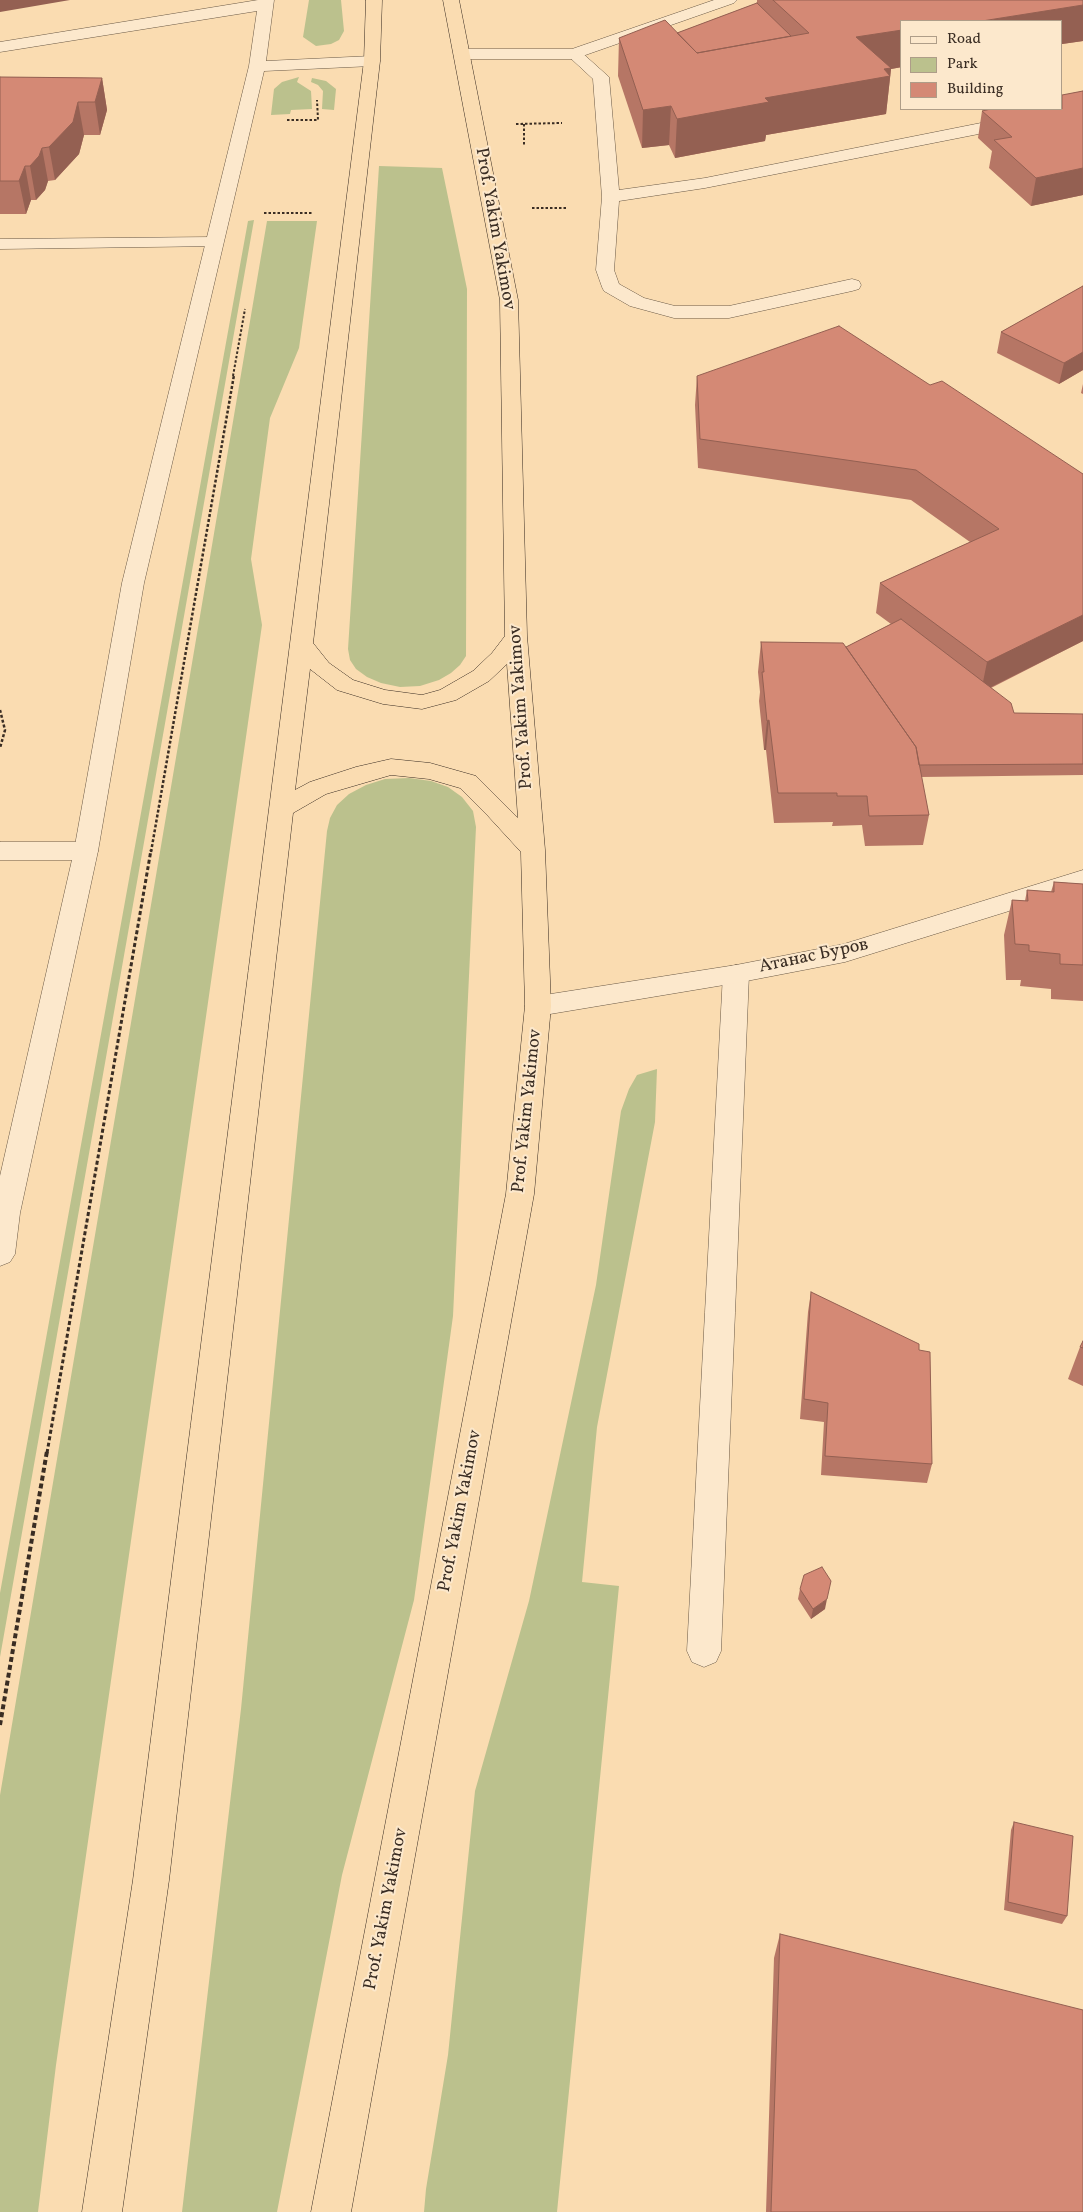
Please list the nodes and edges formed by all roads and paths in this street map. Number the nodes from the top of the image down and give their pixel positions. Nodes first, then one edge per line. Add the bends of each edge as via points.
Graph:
1 (374, 0) edge
2 (452, 0) edge
3 (729, 0) edge
4 (266, 2) edge
5 (0, 47) edge
6 (463, 54) junction
7 (574, 54) junction
8 (372, 61) junction
9 (257, 66) junction
10 (1000, 110) edge
11 (611, 197) junction
12 (221, 213) junction
13 (354, 213) junction
14 (214, 242) junction
15 (0, 244) edge
16 (852, 285) dead end
17 (246, 299) dead end
18 (516, 636) junction
19 (301, 643) junction
20 (0, 710) edge
21 (0, 748) edge
22 (280, 810) junction
23 (533, 850) junction
24 (0, 851) edge
25 (86, 851) junction
26 (1083, 879) edge
27 (736, 974) junction
28 (538, 1006) junction
29 (3, 1213) edge
30 (0, 1254) edge
31 (704, 1651) dead end
32 (0, 1725) edge
33 (102, 2212) edge
34 (331, 2212) edge

1 - 8 highway
2 - 6 highway, Prof. Yakim Yakimov
3 - 7 street
4 - 5 street
4 - 9 street
6 - 7 street
6 - 18 highway, Prof. Yakim Yakimov via 509,300
7 - 11 street via 601,77
8 - 9 street
8 - 13 highway
9 - 12 street
10 - 11 street via 1014,122 705,183
11 - 16 street via 605,270 611,287 636,302 674,312 729,312
12 - 13 path
12 - 14 street
13 - 19 highway
14 - 15 street
14 - 25 street via 133,583
17 - 32 path
18 - 19 highway via 481,676 448,694 422,702 383,698 345,685 321,668
18 - 23 highway, Prof. Yakim Yakimov
19 - 22 highway
20 - 21 path via 5,730
22 - 23 highway via 318,788 364,773 392,767 430,771 468,782
22 - 33 highway via 151,1880
23 - 28 highway, Prof. Yakim Yakimov
24 - 25 street
25 - 29 street
26 - 27 street, Атанас Буров via 845,953
27 - 28 street, Атанас Буров
27 - 31 street
28 - 34 highway, Prof. Yakim Yakimov via 520,1194
29 - 30 street

